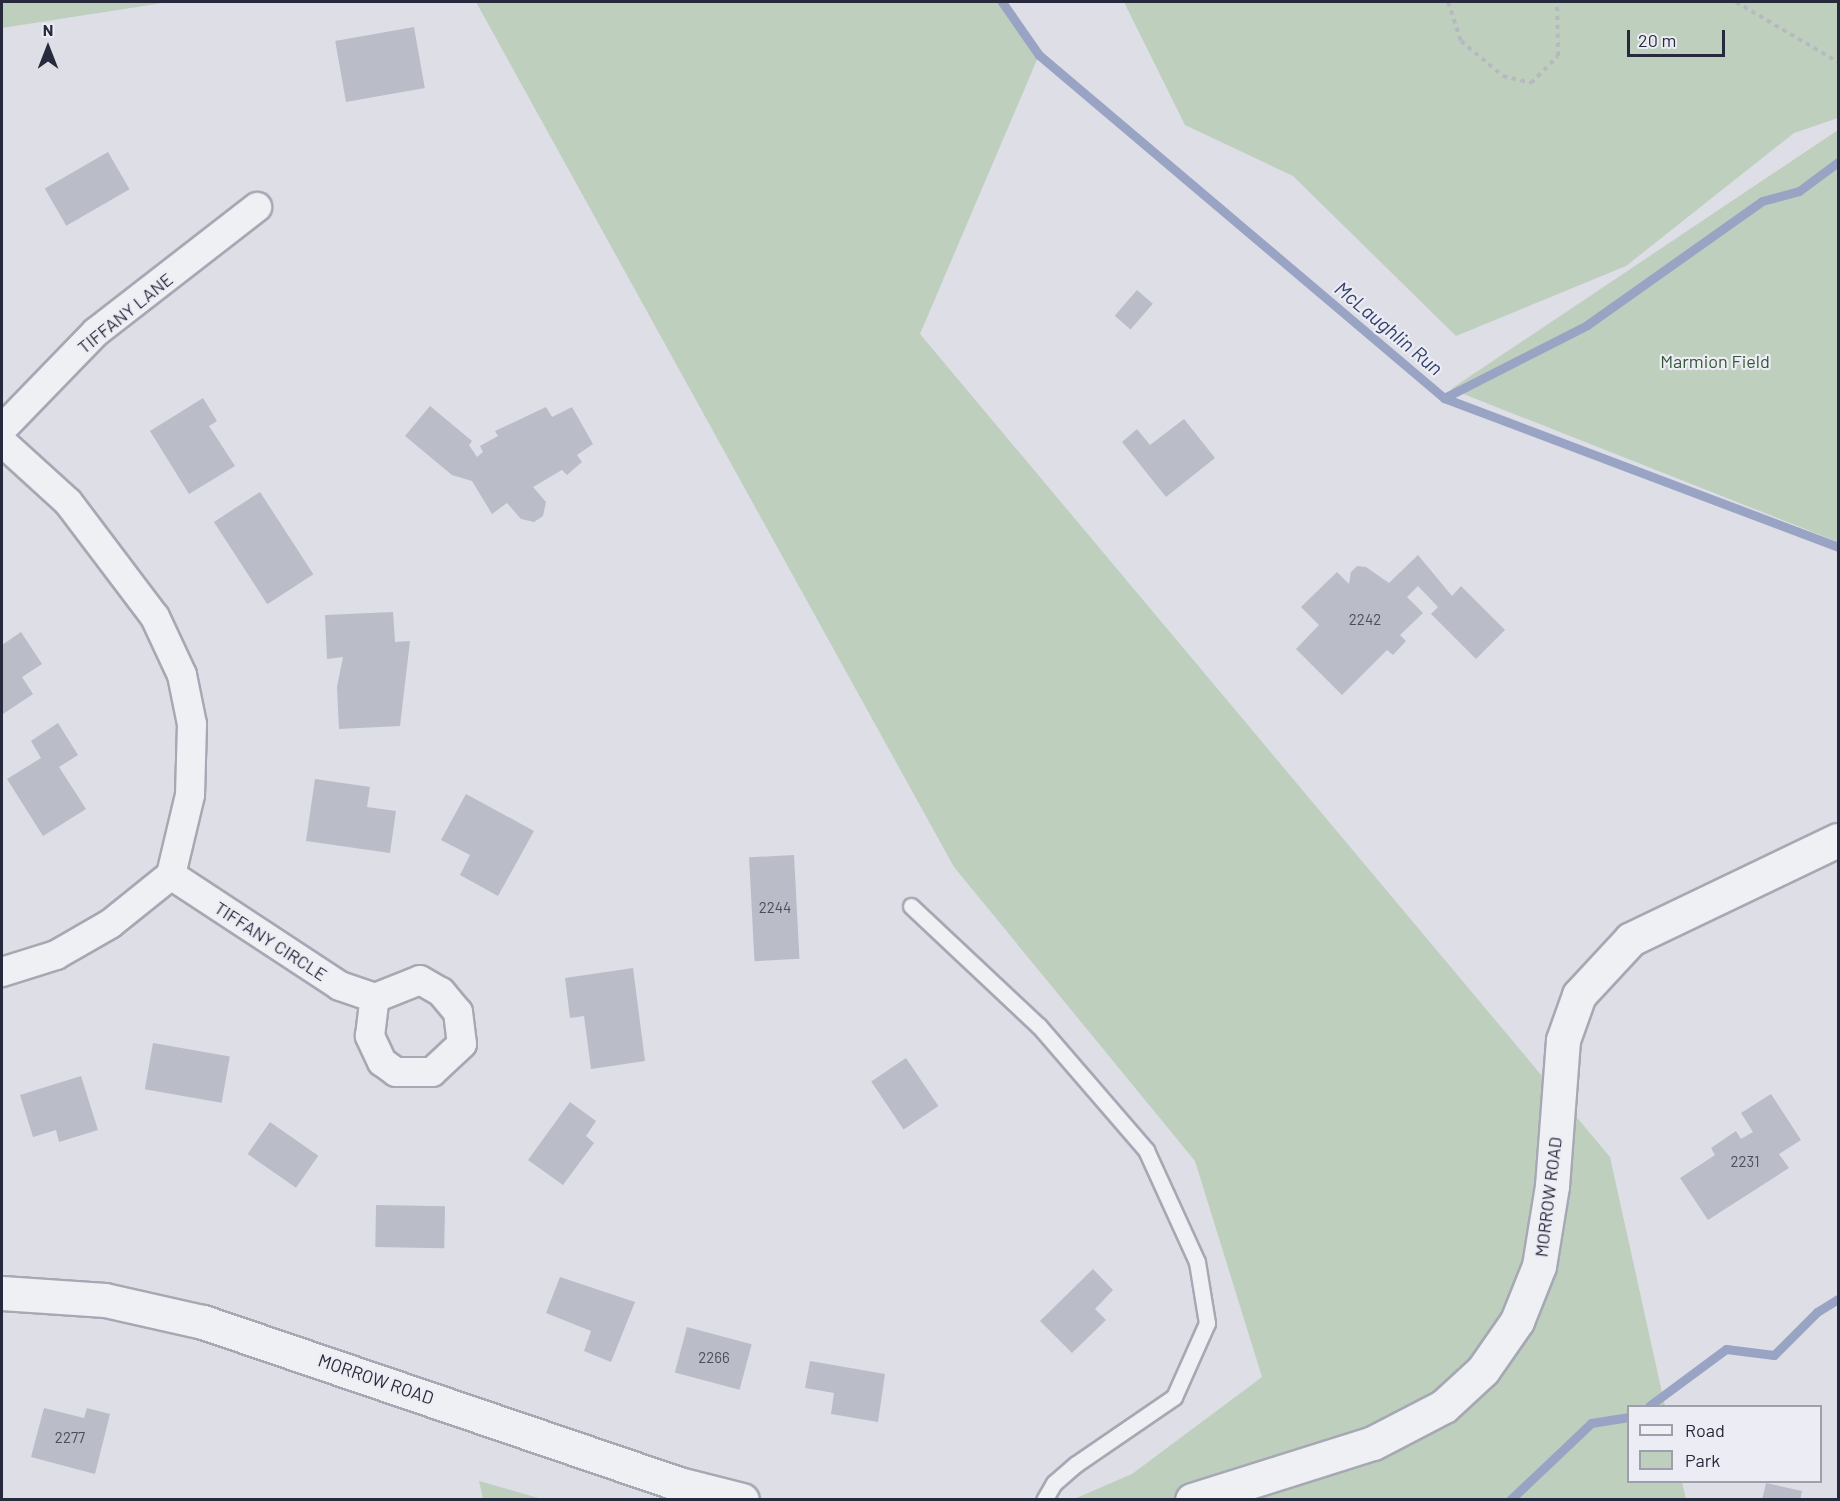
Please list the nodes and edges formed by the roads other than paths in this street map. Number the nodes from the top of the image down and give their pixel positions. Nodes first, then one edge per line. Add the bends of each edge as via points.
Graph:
1 (257, 207) dead end
2 (2, 429) edge
3 (2, 442) edge
4 (1839, 840) edge
5 (171, 875) junction
6 (911, 906) dead end
7 (2, 972) edge
8 (375, 998) dead end
9 (2, 1293) edge
10 (742, 1500) edge
11 (1044, 1500) edge
12 (1192, 1500) edge

1 - 2 street, TIFFANY LANE via 96,332
3 - 5 street via 68,502 155,616 182,675 192,724 190,795
4 - 12 street, MORROW ROAD via 1631,939 1579,995 1563,1040 1552,1186 1539,1266 1516,1322 1483,1370 1444,1406 1373,1443
5 - 7 street via 110,924 56,955
5 - 8 street, TIFFANY CIRCLE via 340,986
6 - 11 lane via 1039,1026 1146,1150 1197,1262 1207,1323 1174,1397 1076,1464 1054,1483
9 - 10 street, MORROW ROAD via 105,1300 203,1322 675,1483

